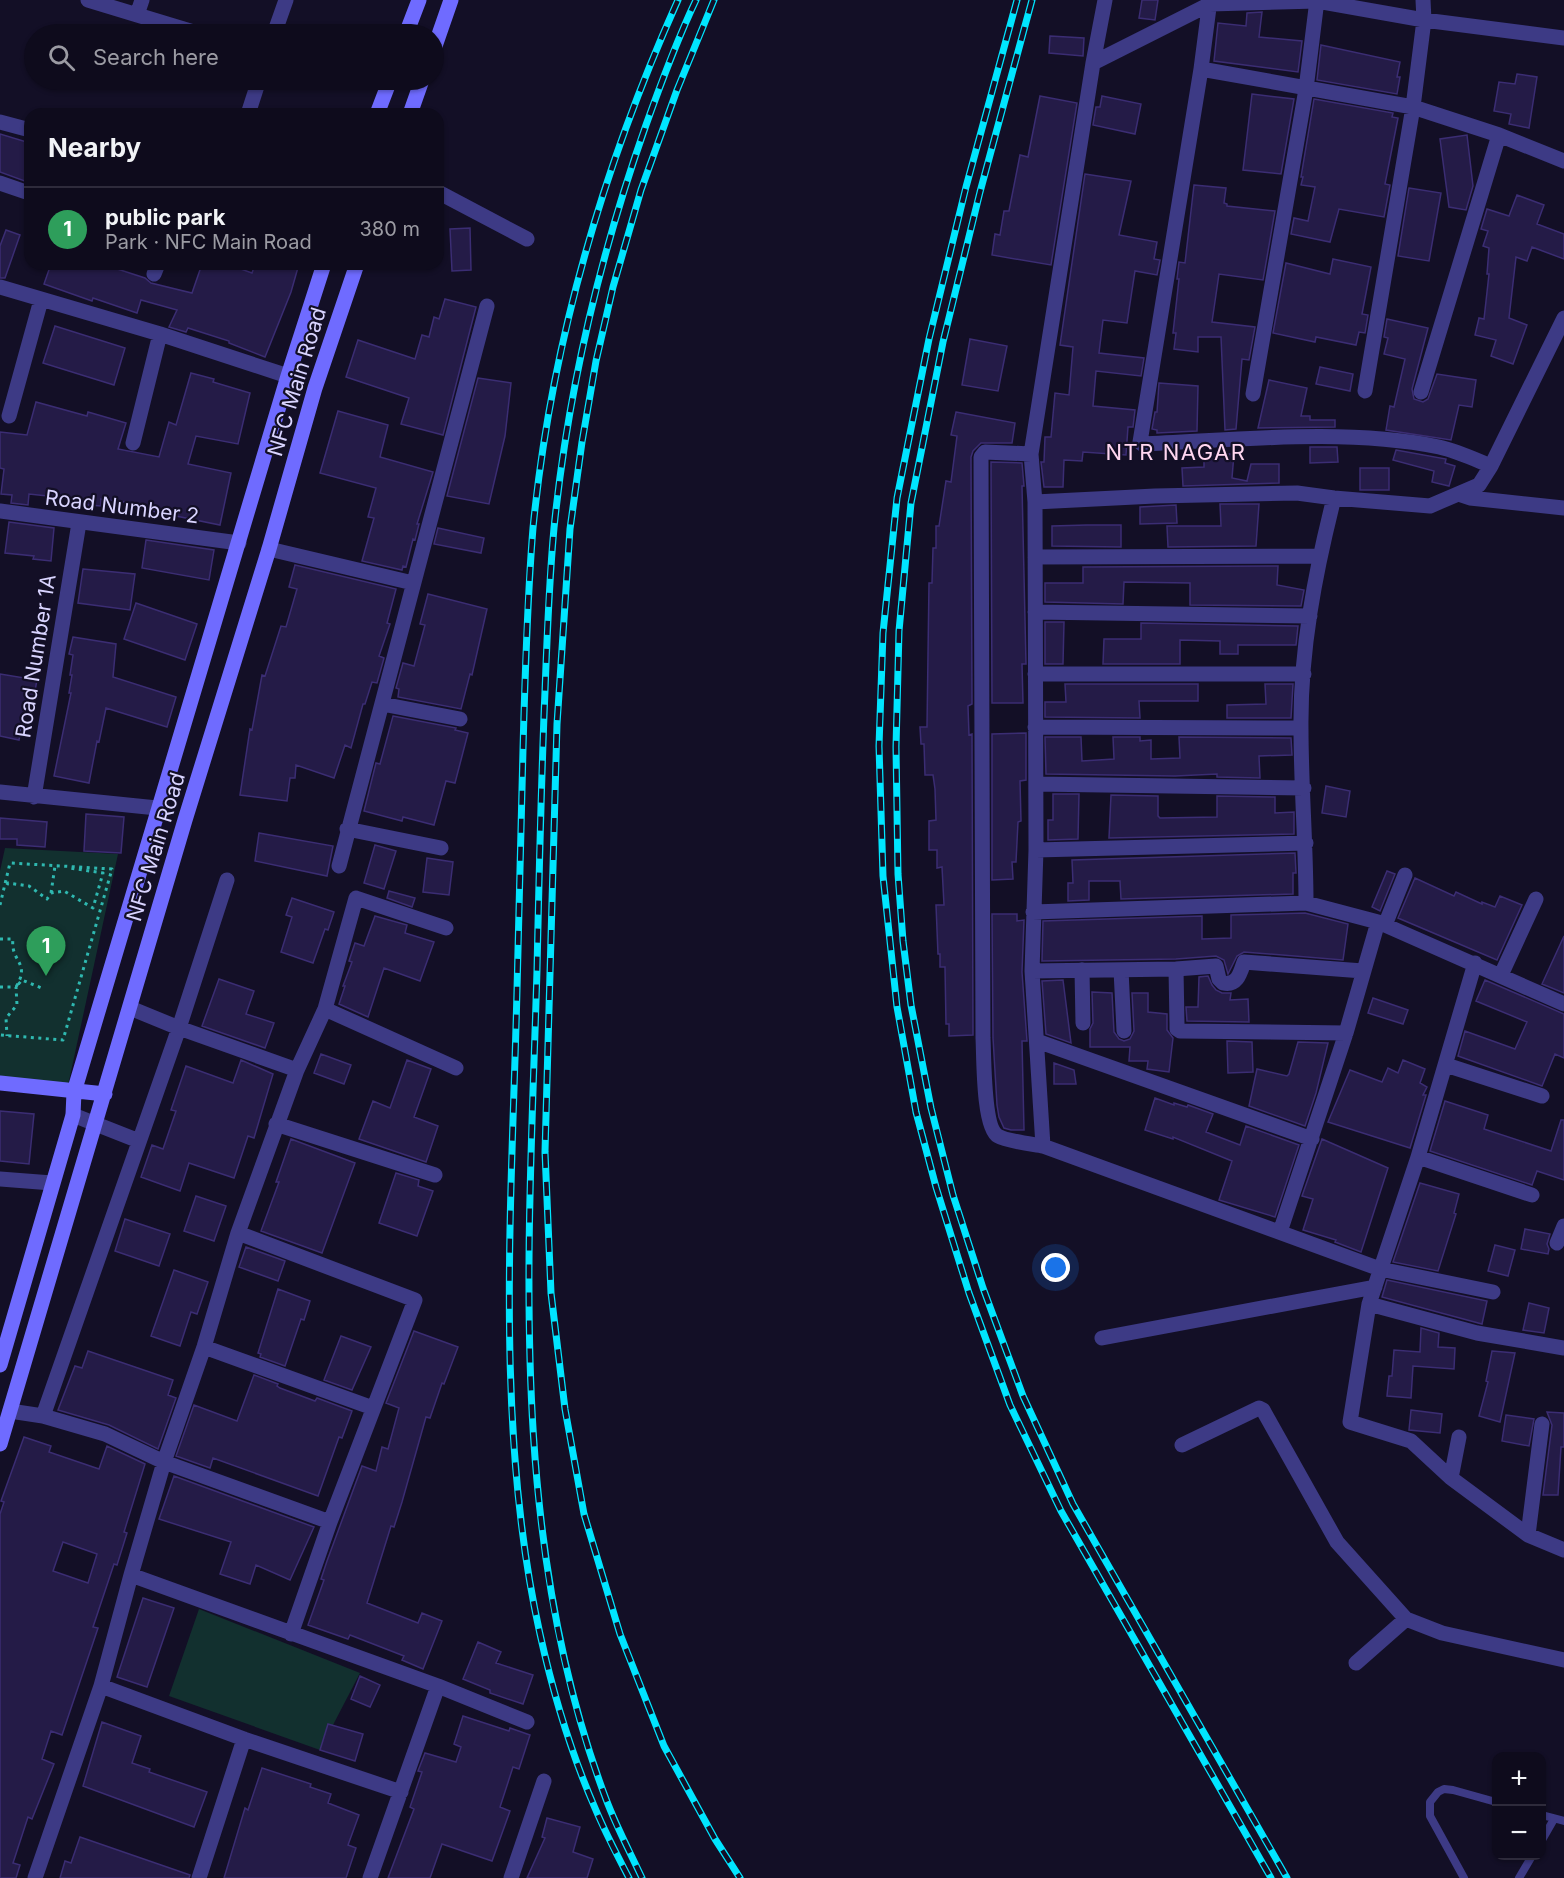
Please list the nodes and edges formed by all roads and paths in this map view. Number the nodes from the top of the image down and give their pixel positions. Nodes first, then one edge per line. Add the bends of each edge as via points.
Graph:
1 (88, 0) edge
2 (142, 0) edge
3 (286, 0) edge
4 (419, 0) edge
5 (451, 0) edge
6 (1105, 0) edge
7 (1423, 0) edge
8 (1317, 1) edge
9 (1210, 2) edge
10 (136, 15) junction
11 (1424, 20) junction
12 (166, 24) edge
13 (278, 24) edge
14 (410, 24) edge
15 (443, 24) edge
16 (1564, 38) edge
17 (1093, 63) junction
18 (1201, 69) junction
19 (1306, 89) junction
20 (256, 90) edge
21 (386, 90) edge
22 (418, 90) edge
23 (1413, 107) junction
24 (250, 108) edge
25 (379, 108) edge
26 (412, 108) edge
27 (0, 122) edge
28 (24, 128) edge
29 (1499, 135) junction
30 (1564, 161) edge
31 (0, 183) edge
32 (24, 191) edge
33 (444, 195) edge
34 (527, 239) dead end
35 (322, 270) edge
36 (355, 270) edge
37 (0, 287) edge
38 (40, 300) junction
39 (488, 306) dead end
40 (1564, 318) edge
41 (160, 334) junction
42 (288, 376) junction
43 (1365, 391) dead end
44 (1420, 392) dead end
45 (1253, 394) dead end
46 (9, 416) dead end
47 (133, 443) dead end
48 (1031, 454) junction
49 (1491, 466) junction
50 (1458, 494) junction
51 (1334, 498) junction
52 (1035, 502) junction
53 (1564, 508) edge
54 (0, 511) edge
55 (79, 523) junction
56 (239, 543) junction
57 (269, 549) junction
58 (1319, 556) junction
59 (1035, 557) junction
60 (413, 583) junction
61 (1035, 612) junction
62 (1310, 616) junction
63 (1035, 674) junction
64 (1304, 674) junction
65 (382, 704) junction
66 (460, 719) dead end
67 (1035, 727) junction
68 (1301, 728) junction
69 (1036, 784) junction
70 (1304, 788) junction
71 (0, 792) edge
72 (34, 796) junction
73 (157, 808) junction
74 (347, 829) junction
75 (1306, 843) junction
76 (441, 848) dead end
77 (1036, 850) junction
78 (339, 866) dead end
79 (1405, 875) dead end
80 (227, 880) dead end
81 (51, 893) junction
82 (1536, 899) dead end
83 (1306, 903) junction
84 (0, 905) edge
85 (0, 910) edge
86 (1033, 912) junction
87 (1382, 923) junction
88 (446, 928) dead end
89 (0, 939) edge
90 (1475, 963) junction
91 (1176, 969) junction
92 (1082, 970) junction
93 (1121, 970) junction
94 (1363, 970) junction
95 (1032, 971) junction
96 (1501, 975) junction
97 (0, 987) edge
98 (16, 987) junction
99 (44, 989) dead end
100 (1564, 1004) edge
101 (130, 1008) junction
102 (325, 1009) junction
103 (1083, 1023) dead end
104 (179, 1028) junction
105 (1124, 1031) dead end
106 (1346, 1032) junction
107 (0, 1035) edge
108 (7, 1035) dead end
109 (1037, 1041) junction
110 (1446, 1065) junction
111 (456, 1068) dead end
112 (297, 1070) junction
113 (0, 1083) edge
114 (74, 1092) junction
115 (105, 1094) junction
116 (1542, 1096) dead end
117 (73, 1115) junction
118 (96, 1124) junction
119 (276, 1124) junction
120 (1312, 1139) junction
121 (139, 1141) junction
122 (1043, 1146) junction
123 (1418, 1157) junction
124 (435, 1175) dead end
125 (0, 1179) edge
126 (52, 1184) junction
127 (1532, 1195) dead end
128 (1564, 1226) edge
129 (1280, 1232) junction
130 (238, 1233) junction
131 (1557, 1243) dead end
132 (1380, 1269) junction
133 (1375, 1287) junction
134 (1493, 1292) dead end
135 (1369, 1304) junction
136 (1102, 1338) dead end
137 (204, 1347) junction
138 (1564, 1348) edge
139 (0, 1365) edge
140 (373, 1408) junction
141 (10, 1411) junction
142 (43, 1416) junction
143 (1542, 1424) dead end
144 (1459, 1437) dead end
145 (0, 1444) edge
146 (1182, 1445) dead end
147 (164, 1462) junction
148 (1451, 1478) junction
149 (330, 1522) junction
150 (1528, 1535) junction
151 (1564, 1550) edge
152 (131, 1575) junction
153 (1406, 1619) junction
154 (291, 1634) junction
155 (1564, 1660) edge
156 (1356, 1663) dead end
157 (101, 1686) junction
158 (438, 1686) junction
159 (527, 1722) dead end
160 (244, 1739) junction
161 (544, 1781) dead end
162 (401, 1792) junction
163 (1492, 1801) edge
164 (1546, 1816) edge
165 (1554, 1819) junction
166 (1564, 1821) edge
167 (1546, 1833) edge
168 (1530, 1860) edge
169 (34, 1878) edge
170 (199, 1878) edge
171 (370, 1878) edge
172 (511, 1878) edge
173 (1464, 1878) edge
174 (1519, 1878) edge

1 - 10 street
2 - 10 street
3 - 13 street
4 - 14 main road
5 - 15 main road
6 - 17 street
7 - 11 street
8 - 9 street
8 - 11 street
8 - 19 street
9 - 17 street
9 - 18 street
10 - 12 street
11 - 16 street
11 - 23 street
17 - 48 street
18 - 19 street
18 - 49 street via 1140,442 1386,439 1442,447
19 - 23 street
19 - 45 street
20 - 24 street
21 - 25 main road
22 - 26 main road
23 - 29 street
23 - 43 street
27 - 28 street
29 - 30 street
29 - 44 street
31 - 32 street
33 - 34 street
35 - 42 main road, NFC Main Road
36 - 57 main road, NFC Main Road via 315,388
37 - 38 street
38 - 41 street
38 - 46 street
39 - 60 street
40 - 49 street
41 - 42 street
41 - 47 street
42 - 56 main road, NFC Main Road
48 - 52 street
48 - 122 street via 985,452 981,457 983,1038 990,1128 997,1136
49 - 50 street via 1479,485
50 - 51 street via 1430,506
50 - 53 street
51 - 52 street via 1285,493
51 - 58 street
52 - 59 street
54 - 55 street, Road Number 2
55 - 56 street, Road Number 2
55 - 72 street, Road Number 1A
56 - 73 main road, NFC Main Road
57 - 60 street
57 - 101 main road, NFC Main Road
58 - 59 street
58 - 62 street
59 - 61 street
60 - 65 street
61 - 62 street
61 - 63 street
62 - 64 street
63 - 64 street
63 - 67 street
64 - 68 street
65 - 66 street
65 - 74 street
67 - 68 street
67 - 69 street
68 - 70 street
69 - 70 street
69 - 77 street
70 - 75 street
71 - 72 street
72 - 73 street
73 - 114 main road, NFC Main Road
74 - 76 street
74 - 78 street
75 - 77 street
75 - 83 street
77 - 86 street
79 - 87 street
80 - 104 street
81 - 81 path via 55,866 104,873 93,908 64,891
81 - 85 path via 47,899 29,886 8,883
82 - 96 street
83 - 86 street
83 - 87 street
84 - 107 path via 10,863 112,869 63,1040
86 - 95 street
87 - 90 street
87 - 94 street
88 - 102 street via 356,898
89 - 98 path via 13,939 12,950 21,963 22,976
90 - 96 street
90 - 110 street
91 - 93 street
91 - 94 street via 1216,966 1219,979 1228,984 1238,978 1244,962
91 - 106 street via 1180,1031
92 - 93 street
92 - 95 street
92 - 103 street
93 - 105 street
94 - 106 street
95 - 109 street
96 - 100 street
97 - 98 path
98 - 99 path via 22,980
98 - 108 path via 17,1005 6,1018
101 - 104 street
101 - 115 main road, NFC Main Road
102 - 111 street
102 - 112 street
104 - 112 street
104 - 121 street
106 - 120 street
109 - 120 street
109 - 122 street
110 - 116 street
110 - 123 street
112 - 119 street
113 - 114 main road
114 - 115 main road
114 - 117 main road, NFC Main Road
115 - 118 main road, NFC Main Road
117 - 118 street
117 - 126 main road, NFC Main Road
118 - 121 street
118 - 141 main road, NFC Main Road
119 - 124 street
119 - 130 street
120 - 129 street
121 - 142 street
122 - 129 street
123 - 127 street
123 - 132 street
125 - 126 street
126 - 139 main road, NFC Main Road
128 - 131 street
129 - 132 street
130 - 137 street
130 - 140 street via 415,1299
132 - 133 street
132 - 134 street
133 - 135 street
133 - 136 street
135 - 138 street via 1477,1333
135 - 148 street via 1350,1422 1411,1441
137 - 140 street
137 - 147 street
140 - 149 street
141 - 142 street
141 - 145 main road, NFC Main Road
142 - 147 street via 105,1434
143 - 150 street
144 - 148 street
146 - 153 street via 1254,1409 1263,1410 1337,1542
147 - 149 street
147 - 152 street
148 - 150 street
149 - 154 street
150 - 151 street
152 - 154 street
152 - 157 street
153 - 155 street via 1442,1633
153 - 156 street
154 - 158 street
157 - 160 street
157 - 169 street
158 - 159 street
158 - 162 street
160 - 162 street
160 - 170 street
161 - 172 street
162 - 171 street
163 - 173 lane via 1444,1789 1430,1802 1430,1816
164 - 165 lane
165 - 166 lane
165 - 167 lane
168 - 174 lane

